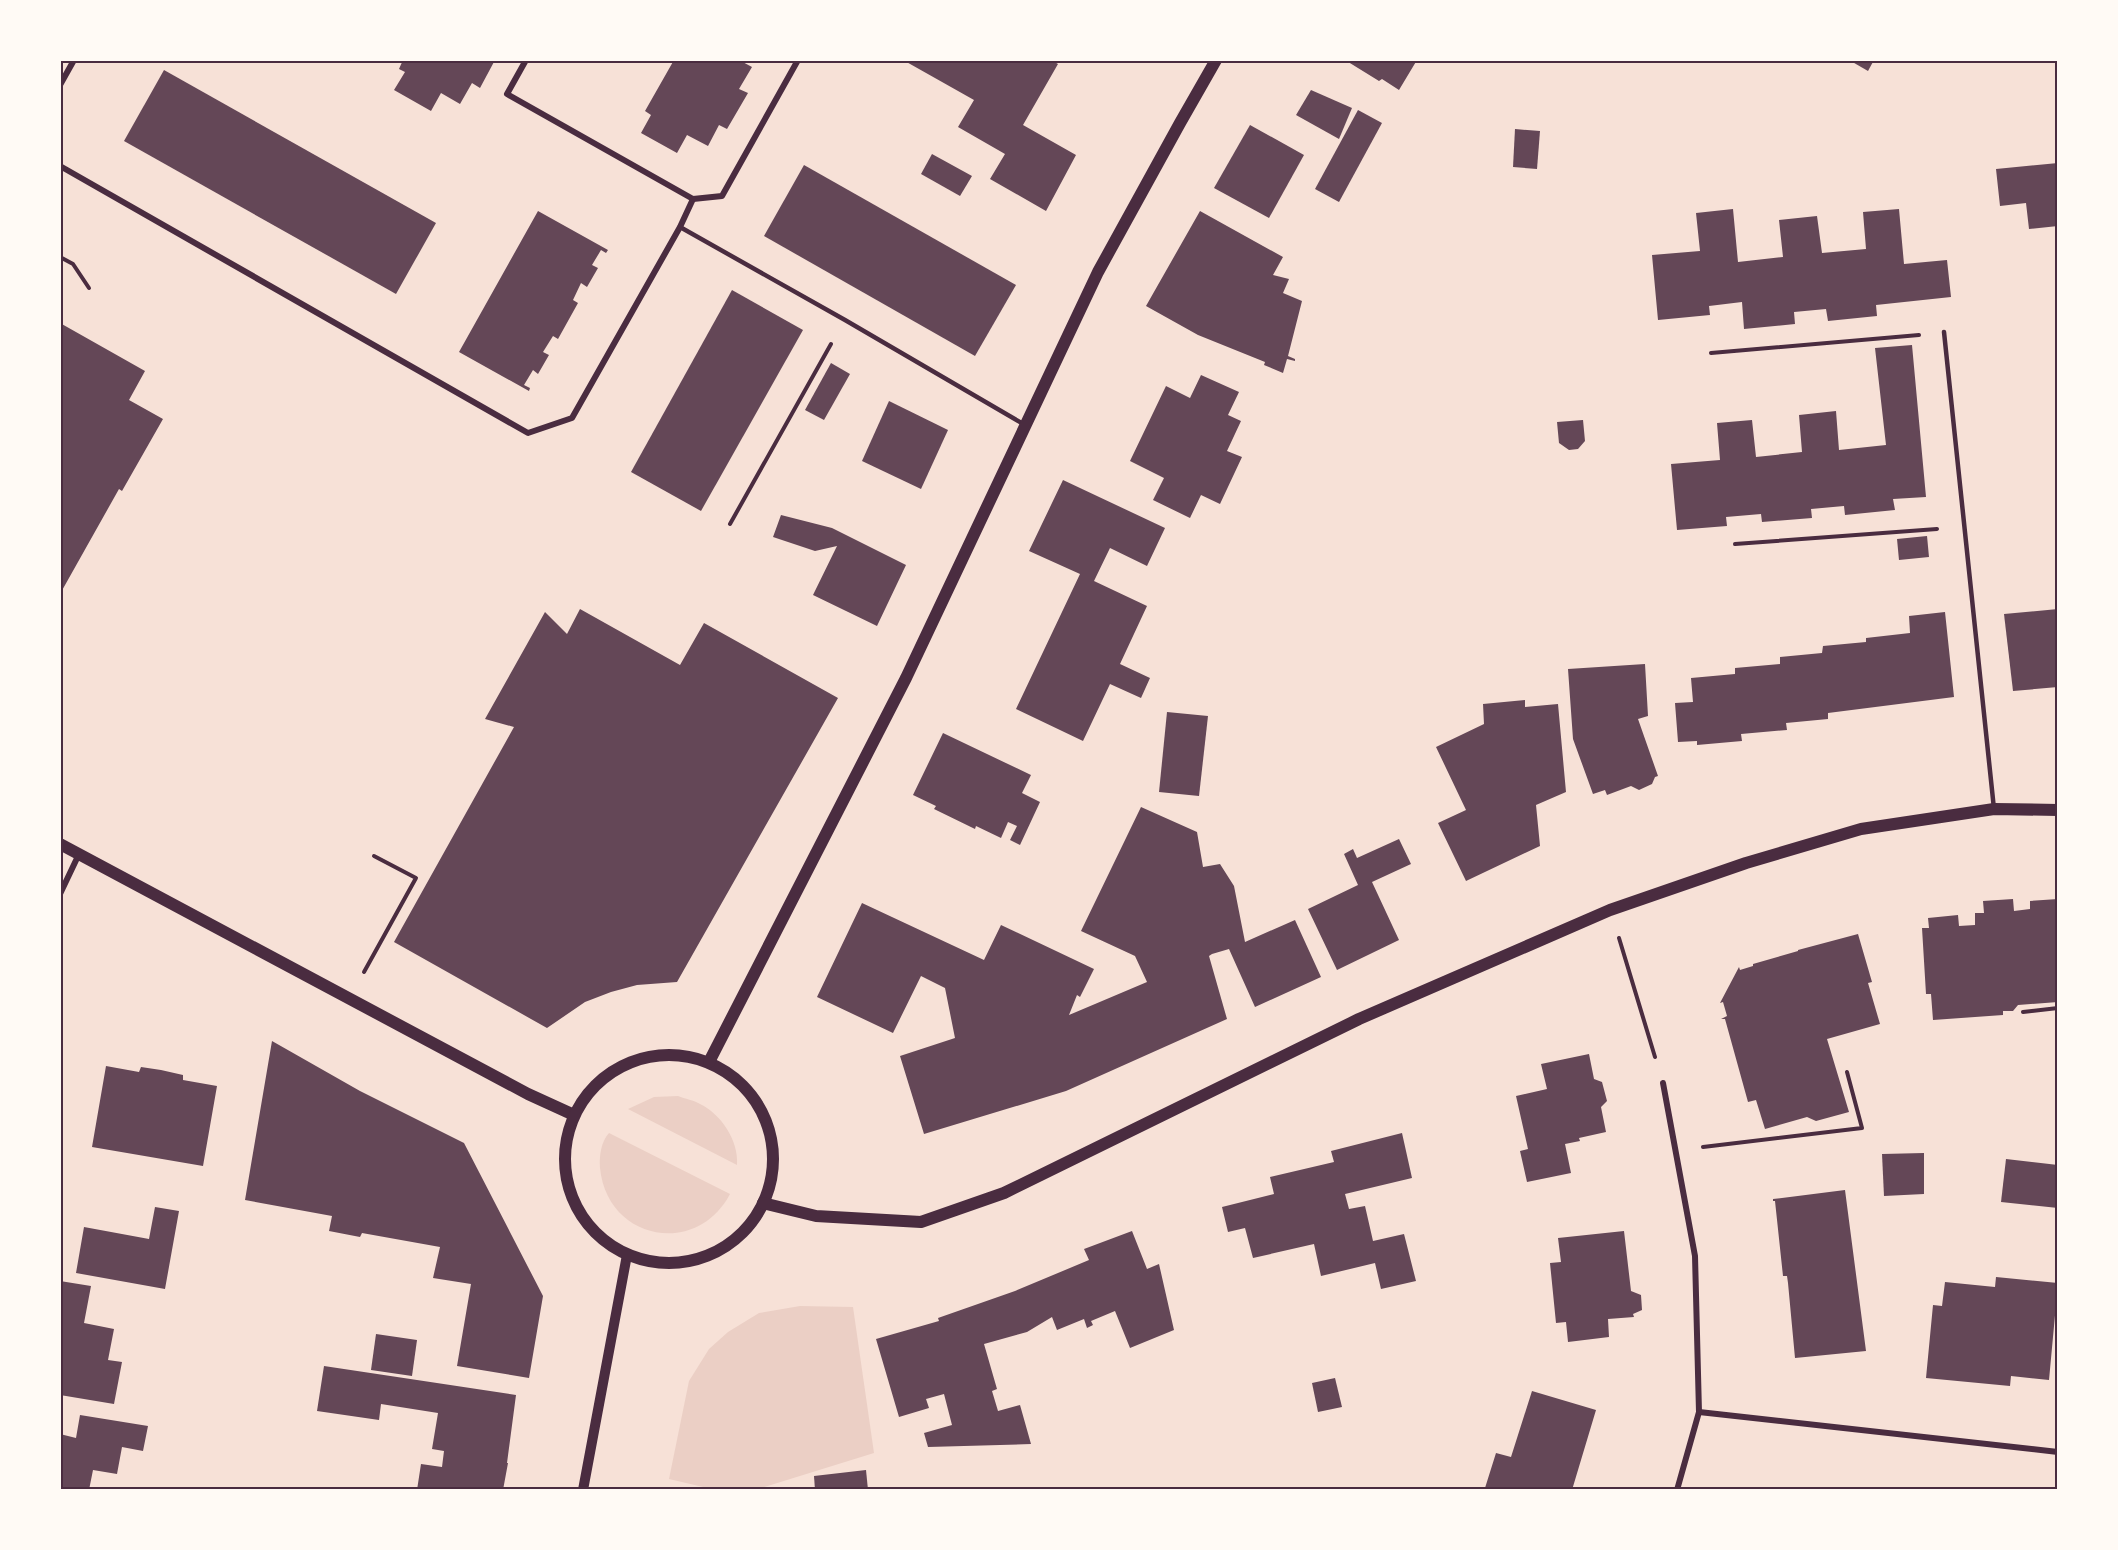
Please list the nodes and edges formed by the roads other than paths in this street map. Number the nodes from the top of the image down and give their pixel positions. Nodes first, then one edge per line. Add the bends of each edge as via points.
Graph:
1 (74, 60) edge
2 (526, 60) edge
3 (798, 60) edge
4 (1216, 60) edge
5 (60, 85) edge
6 (60, 166) edge
7 (693, 199) junction
8 (680, 226) junction
9 (1944, 333) road end
10 (1025, 425) junction
11 (1994, 809) junction
12 (2058, 810) edge
13 (60, 844) edge
14 (79, 855) junction
15 (60, 894) edge
16 (709, 1062) junction
17 (1663, 1083) road end
18 (573, 1115) junction
19 (763, 1203) junction
20 (627, 1255) junction
21 (1699, 1412) junction
22 (2058, 1452) edge
23 (583, 1490) edge
24 (1677, 1490) edge

1 - 5 street
2 - 7 street via 507,94
3 - 7 street via 722,196
4 - 10 main road via 1098,272
6 - 8 street via 528,433 572,418
7 - 8 street
8 - 10 lane
9 - 11 lane
10 - 16 main road via 906,678
11 - 12 main road
11 - 19 main road via 1861,829 1610,910 1359,1019 1004,1193 921,1222 816,1216
13 - 14 main road
14 - 15 street
14 - 18 main road
16 - 18 main road via 678,1054 646,1056 616,1068 591,1088
16 - 19 main road via 738,1080 759,1106 771,1137 772,1171
17 - 21 street via 1695,1256
18 - 20 main road via 564,1148 570,1191 578,1211 598,1237
19 - 20 main road via 746,1230 720,1250 690,1262 658,1263
20 - 23 street
21 - 22 street
21 - 24 street

